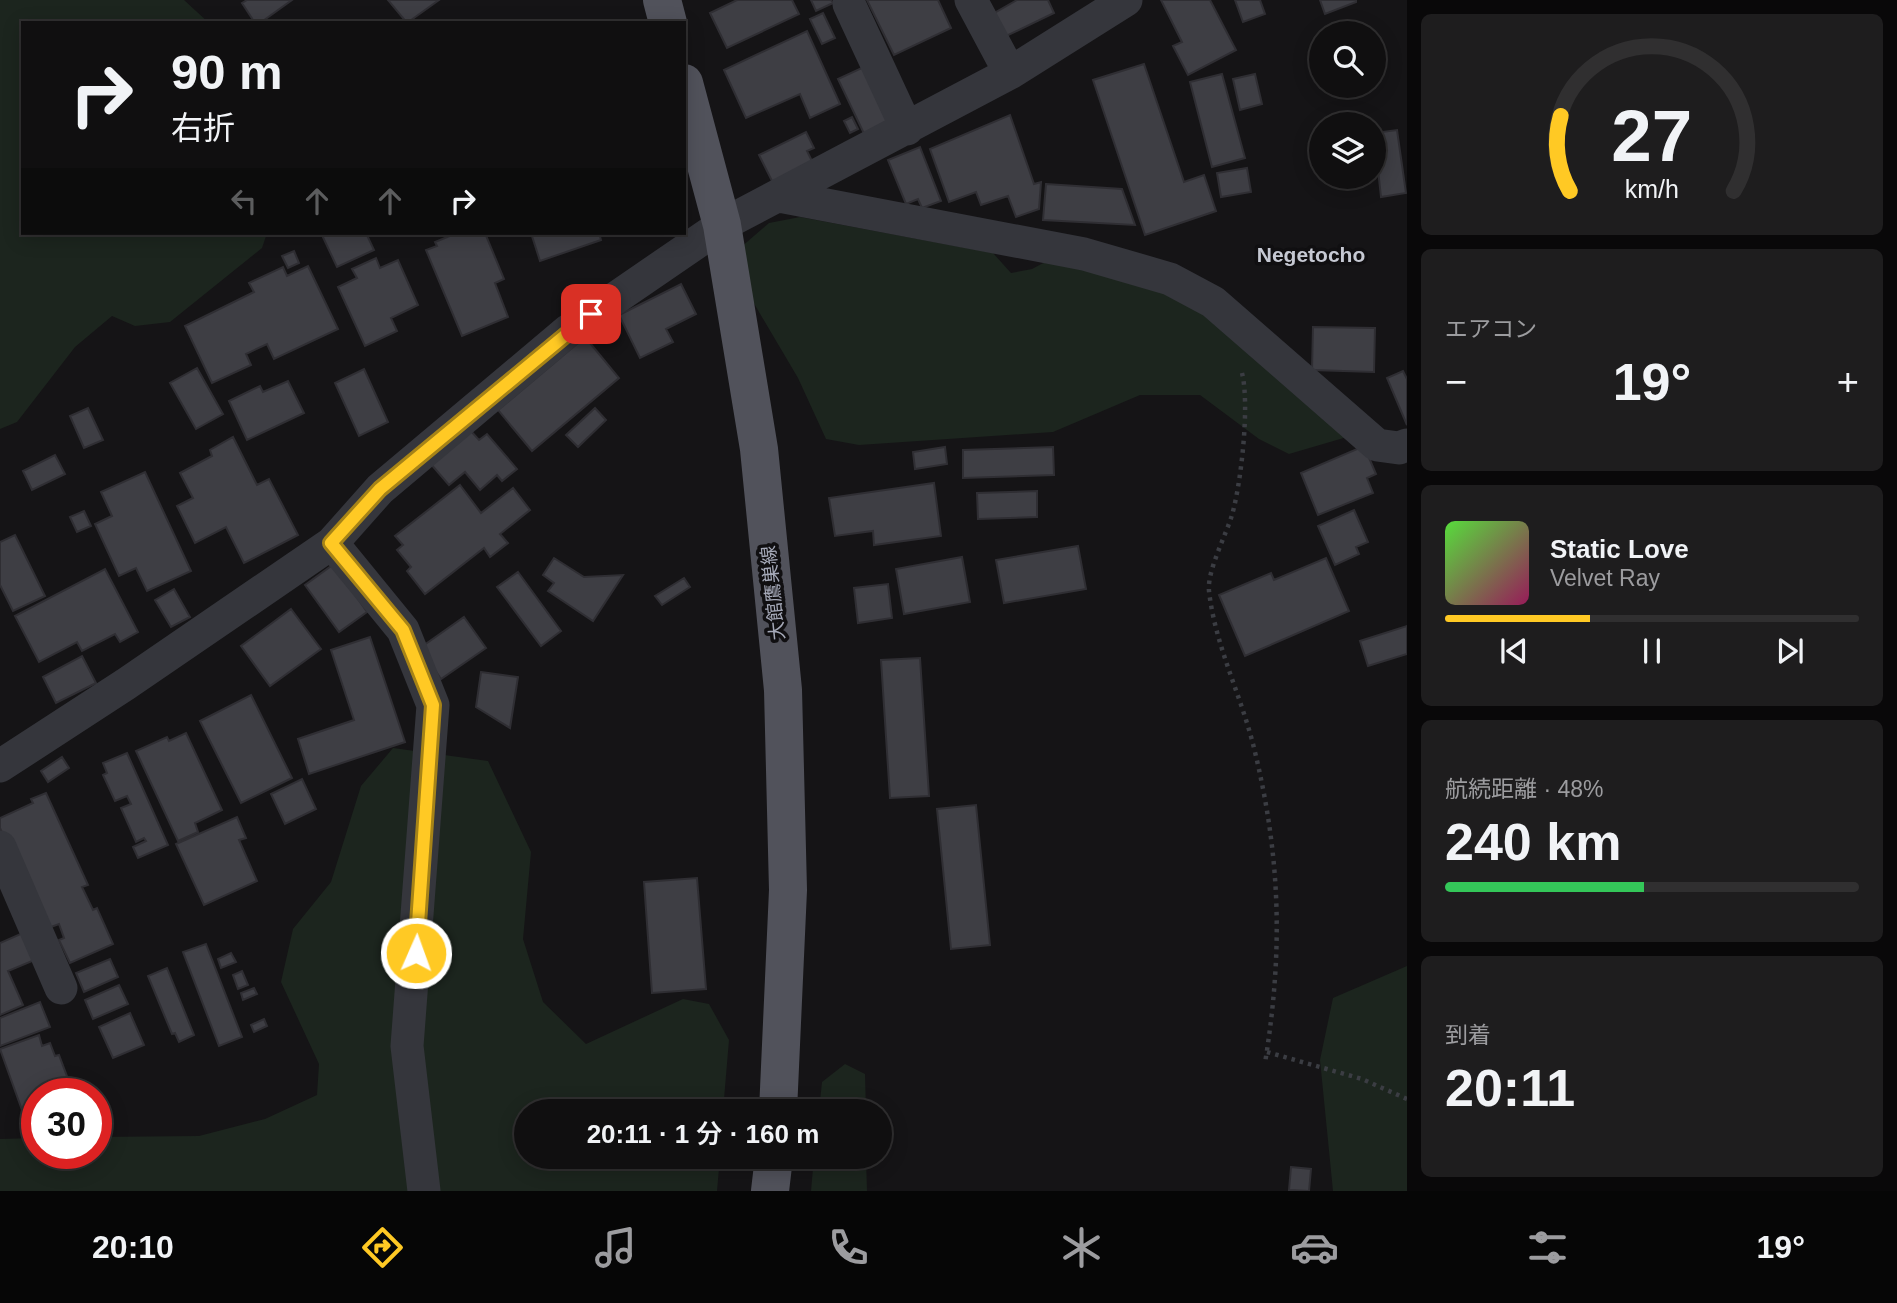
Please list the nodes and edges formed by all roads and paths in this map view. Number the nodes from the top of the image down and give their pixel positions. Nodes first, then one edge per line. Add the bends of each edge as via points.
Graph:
1 (662, 0) edge
2 (971, 0) edge
3 (1126, 0) edge
4 (849, 4) dead end
5 (667, 21) edge
6 (1010, 73) junction
7 (686, 90) edge
8 (907, 129) junction
9 (779, 196) junction
10 (722, 225) junction
11 (1241, 368) dead end
12 (1407, 446) edge
13 (331, 543) junction
14 (0, 766) edge
15 (0, 847) edge
16 (61, 988) dead end
17 (1267, 1052) junction
18 (1265, 1063) dead end
19 (779, 1099) edge
20 (1407, 1099) edge
21 (773, 1169) edge
22 (424, 1191) edge
23 (770, 1191) edge

1 - 5 main road
2 - 6 street
3 - 6 street
4 - 8 street
6 - 8 street
7 - 10 main road, 大館鷹巣線
8 - 9 street
9 - 10 street
9 - 12 street via 1084,254 1170,279 1213,302 1377,445
10 - 13 street via 569,330 380,489
10 - 19 main road, 大館鷹巣線 via 759,449 783,690 788,890
11 - 17 path via 1242,453 1232,513 1208,588 1222,652 1254,747 1273,845 1279,917
13 - 14 street
13 - 22 street via 403,630 433,705 407,1046
15 - 16 street
17 - 18 path
17 - 20 path via 1362,1079
21 - 23 main road

